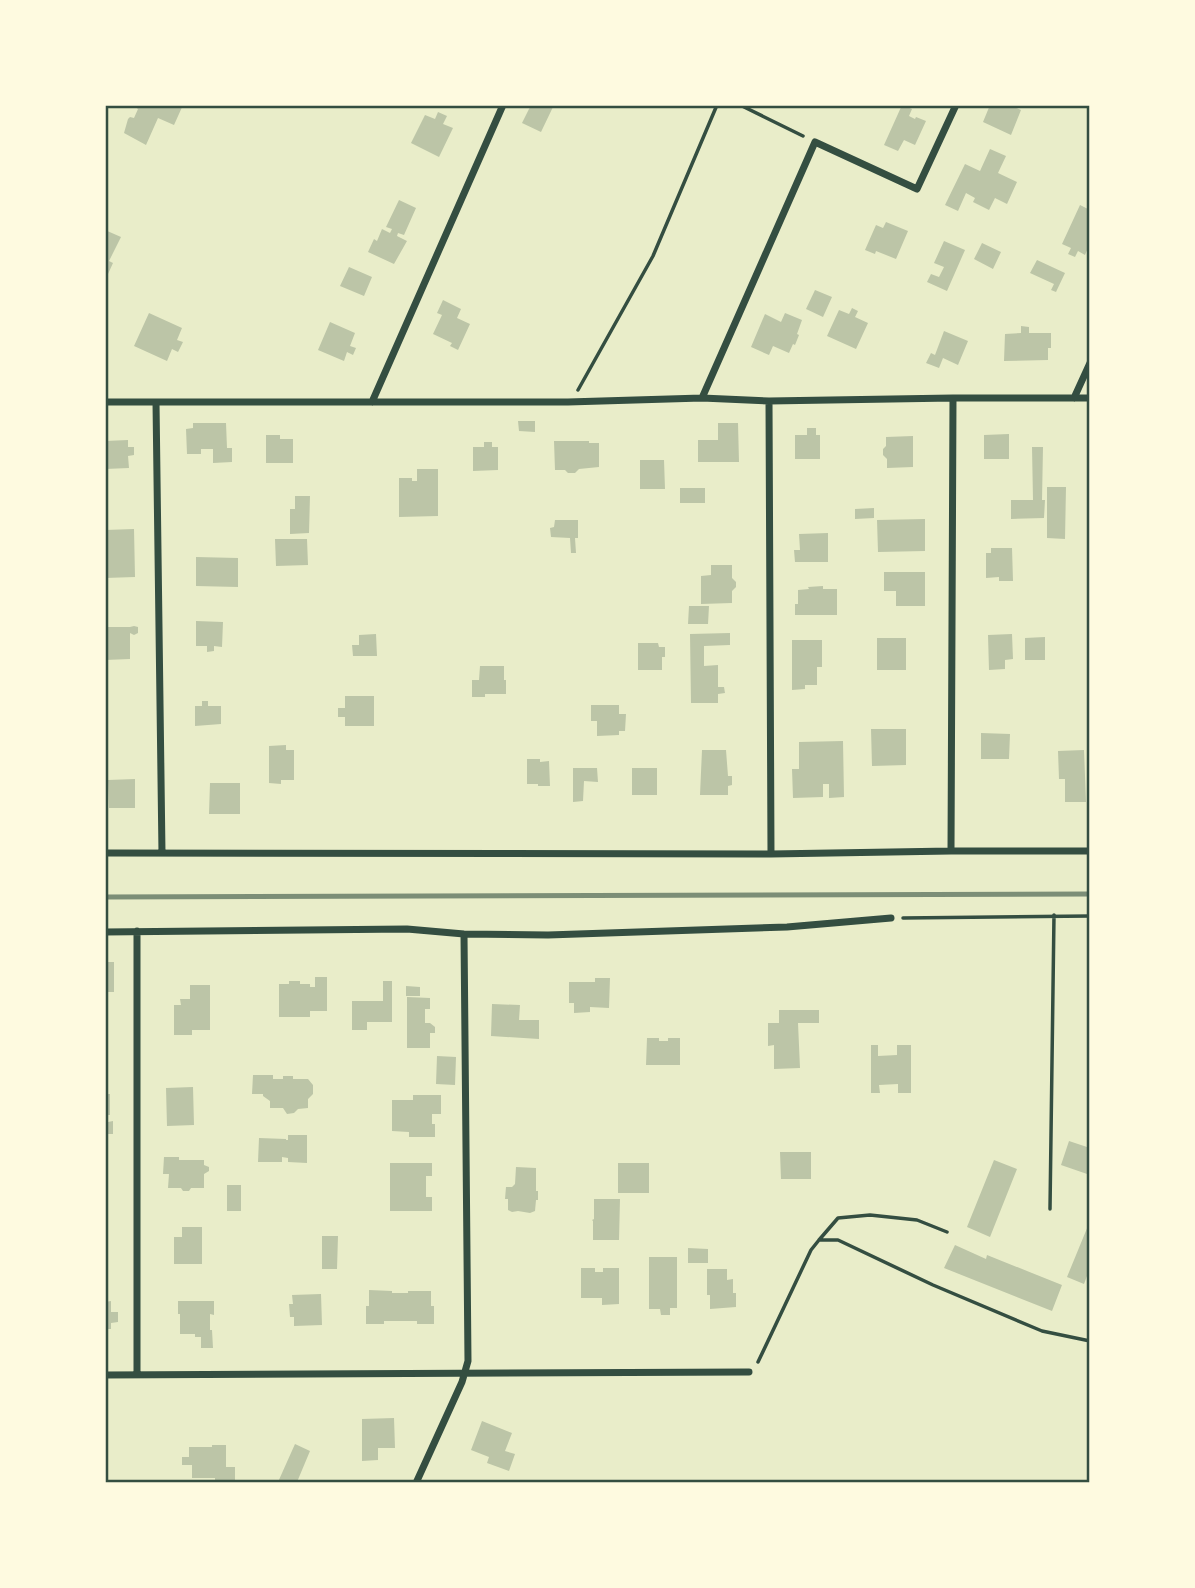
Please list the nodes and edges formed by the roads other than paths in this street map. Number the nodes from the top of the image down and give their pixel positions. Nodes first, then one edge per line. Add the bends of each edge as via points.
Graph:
1 (503, 105) edge
2 (956, 105) edge
3 (1090, 363) edge
4 (702, 398) junction
5 (953, 398) junction
6 (1074, 398) junction
7 (1090, 398) edge
8 (769, 401) junction
9 (105, 402) edge
10 (156, 402) junction
11 (372, 402) junction
12 (1090, 850) edge
13 (951, 851) junction
14 (105, 853) edge
15 (162, 853) junction
16 (771, 854) junction
17 (891, 918) road end
18 (137, 930) junction
19 (105, 932) edge
20 (464, 934) junction
21 (749, 1372) road end
22 (465, 1374) junction
23 (105, 1375) edge
24 (137, 1375) junction
25 (416, 1483) edge

1 - 11 street
2 - 4 street via 917,189 815,142
3 - 6 street
4 - 8 street
4 - 11 street
5 - 6 street
5 - 8 street
5 - 13 street
6 - 7 street
8 - 16 street
9 - 10 street
10 - 11 street
10 - 15 street
12 - 13 street
13 - 16 street
14 - 15 street
15 - 16 street
17 - 20 street via 787,927
18 - 19 street
18 - 20 street via 407,929
18 - 24 street
20 - 22 street
21 - 22 street
22 - 24 street
22 - 25 street
23 - 24 street

